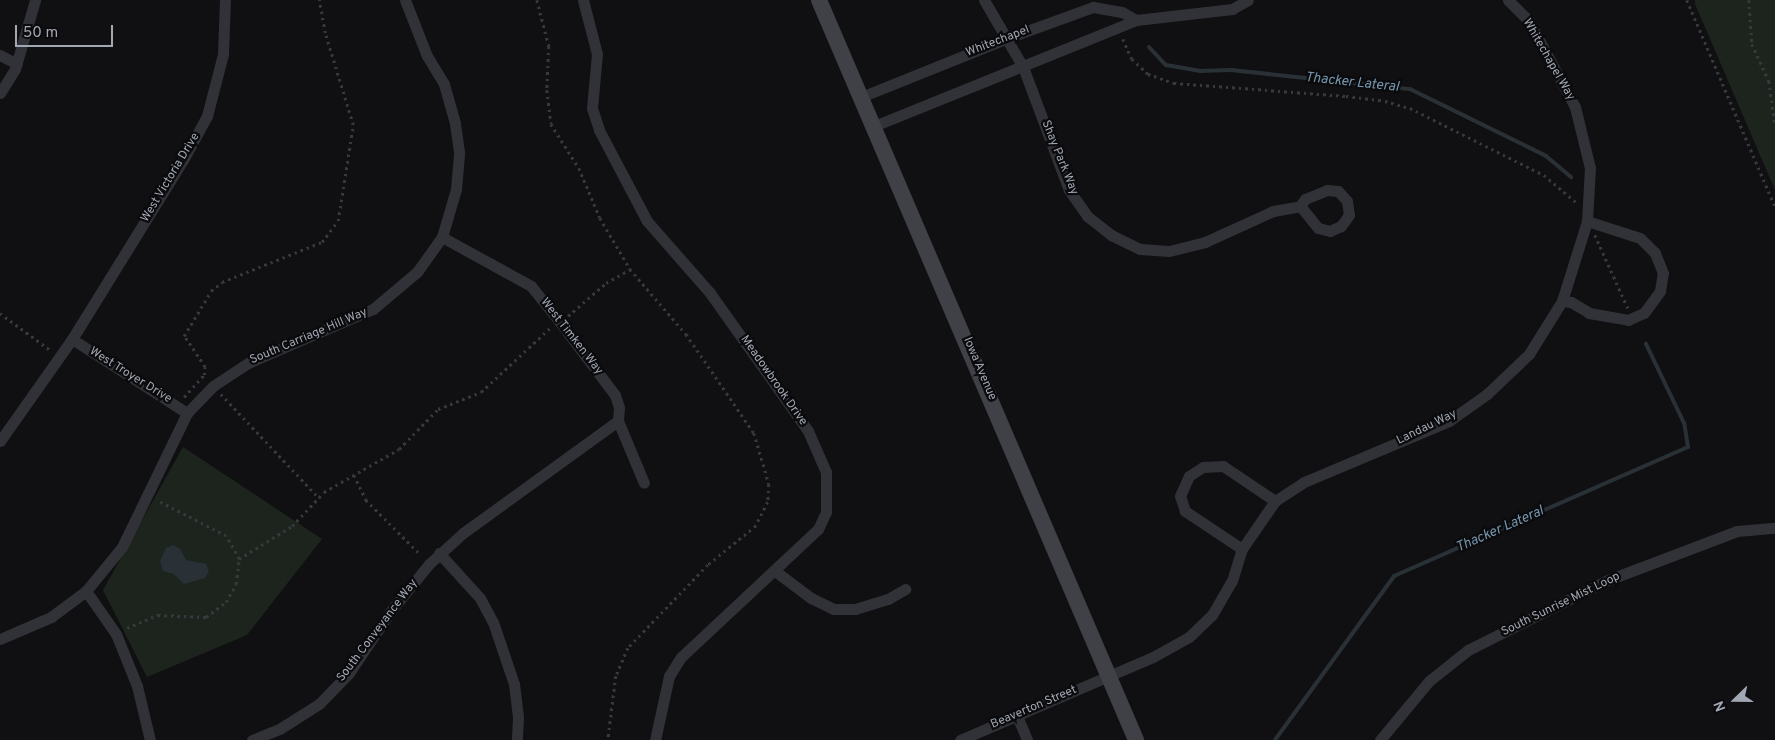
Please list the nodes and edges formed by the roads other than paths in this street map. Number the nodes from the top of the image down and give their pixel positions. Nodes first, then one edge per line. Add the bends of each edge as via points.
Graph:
1 (35, 0) edge
2 (225, 0) edge
3 (406, 0) edge
4 (583, 0) edge
5 (819, 0) edge
6 (984, 0) edge
7 (1248, 0) edge
8 (1508, 0) edge
9 (1136, 20) junction
10 (1005, 38) junction
11 (0, 55) edge
12 (17, 64) junction
13 (1023, 67) junction
14 (0, 93) edge
15 (862, 97) junction
16 (874, 126) junction
17 (1300, 206) dead end
18 (1587, 221) junction
19 (442, 237) junction
20 (1562, 301) junction
21 (72, 340) junction
22 (187, 413) junction
23 (618, 421) junction
24 (0, 441) edge
25 (644, 483) dead end
26 (1275, 501) junction
27 (1775, 528) edge
28 (1242, 549) junction
29 (439, 553) junction
30 (775, 571) junction
31 (905, 589) dead end
32 (86, 591) junction
33 (0, 639) edge
34 (1109, 677) junction
35 (1016, 716) junction
36 (150, 740) edge
37 (252, 740) edge
38 (517, 740) edge
39 (655, 740) edge
40 (960, 740) edge
41 (1027, 740) edge
42 (1136, 740) edge
43 (1380, 740) edge

1 - 12 street
2 - 21 street, West Victoria Drive via 223,54 207,116
3 - 19 street, South Carriage Hill Way via 427,56 444,84 455,123 459,152 456,188
4 - 30 street, Meadowbrook Drive via 597,54 592,108 599,130 647,221 716,301 808,430 826,472 826,512 818,529
5 - 15 street, Iowa Avenue
6 - 10 street, Shay Park Way
7 - 9 street, Whitechapel via 1232,9
8 - 18 street, Whitechapel Way via 1529,22 1575,107 1590,168
9 - 10 street, Whitechapel via 1122,12 1093,7
9 - 13 street, Whitechapel
10 - 13 street, Shay Park Way
10 - 15 street, Whitechapel
11 - 12 street
12 - 14 street
13 - 16 street, Whitechapel
13 - 17 street, Shay Park Way via 1069,190 1087,216 1118,239 1140,250 1169,251 1205,242 1274,211
15 - 16 street, Iowa Avenue
16 - 34 street, Iowa Avenue
18 - 20 street, Whitechapel Way
18 - 20 street via 1640,238 1655,253 1663,273 1660,292 1644,313 1617,321
19 - 22 street, South Carriage Hill Way via 417,272 373,309 248,363 213,386
19 - 23 street, West Timken Way via 530,286 615,395 619,407
20 - 26 street, Landau Way via 1529,354 1487,394 1449,420 1304,482
21 - 22 street, West Troyer Drive
21 - 24 street, West Victoria Drive
22 - 32 street, South Carriage Hill Way via 122,547
23 - 25 street, West Timken Way
23 - 29 street, South Conveyance Way
26 - 28 street, Landau Way
26 - 28 street via 1222,466 1203,467 1189,476 1180,496 1185,512
27 - 43 street, South Sunrise Mist Loop via 1736,532 1608,580 1468,650 1429,681
28 - 34 street, Landau Way via 1232,581 1212,615 1189,637
29 - 37 street, South Conveyance Way via 390,612 349,673 319,704 280,728
29 - 38 street via 480,598 493,622 514,684
30 - 31 street via 811,598 834,608 855,609 888,599
30 - 39 street, Meadowbrook Drive via 736,602 681,657 669,676
32 - 33 street, South Carriage Hill Way via 51,617
32 - 36 street via 116,634 137,686
34 - 35 street, Beaverton Street
34 - 42 street, Iowa Avenue
35 - 40 street, Beaverton Street
35 - 41 street

